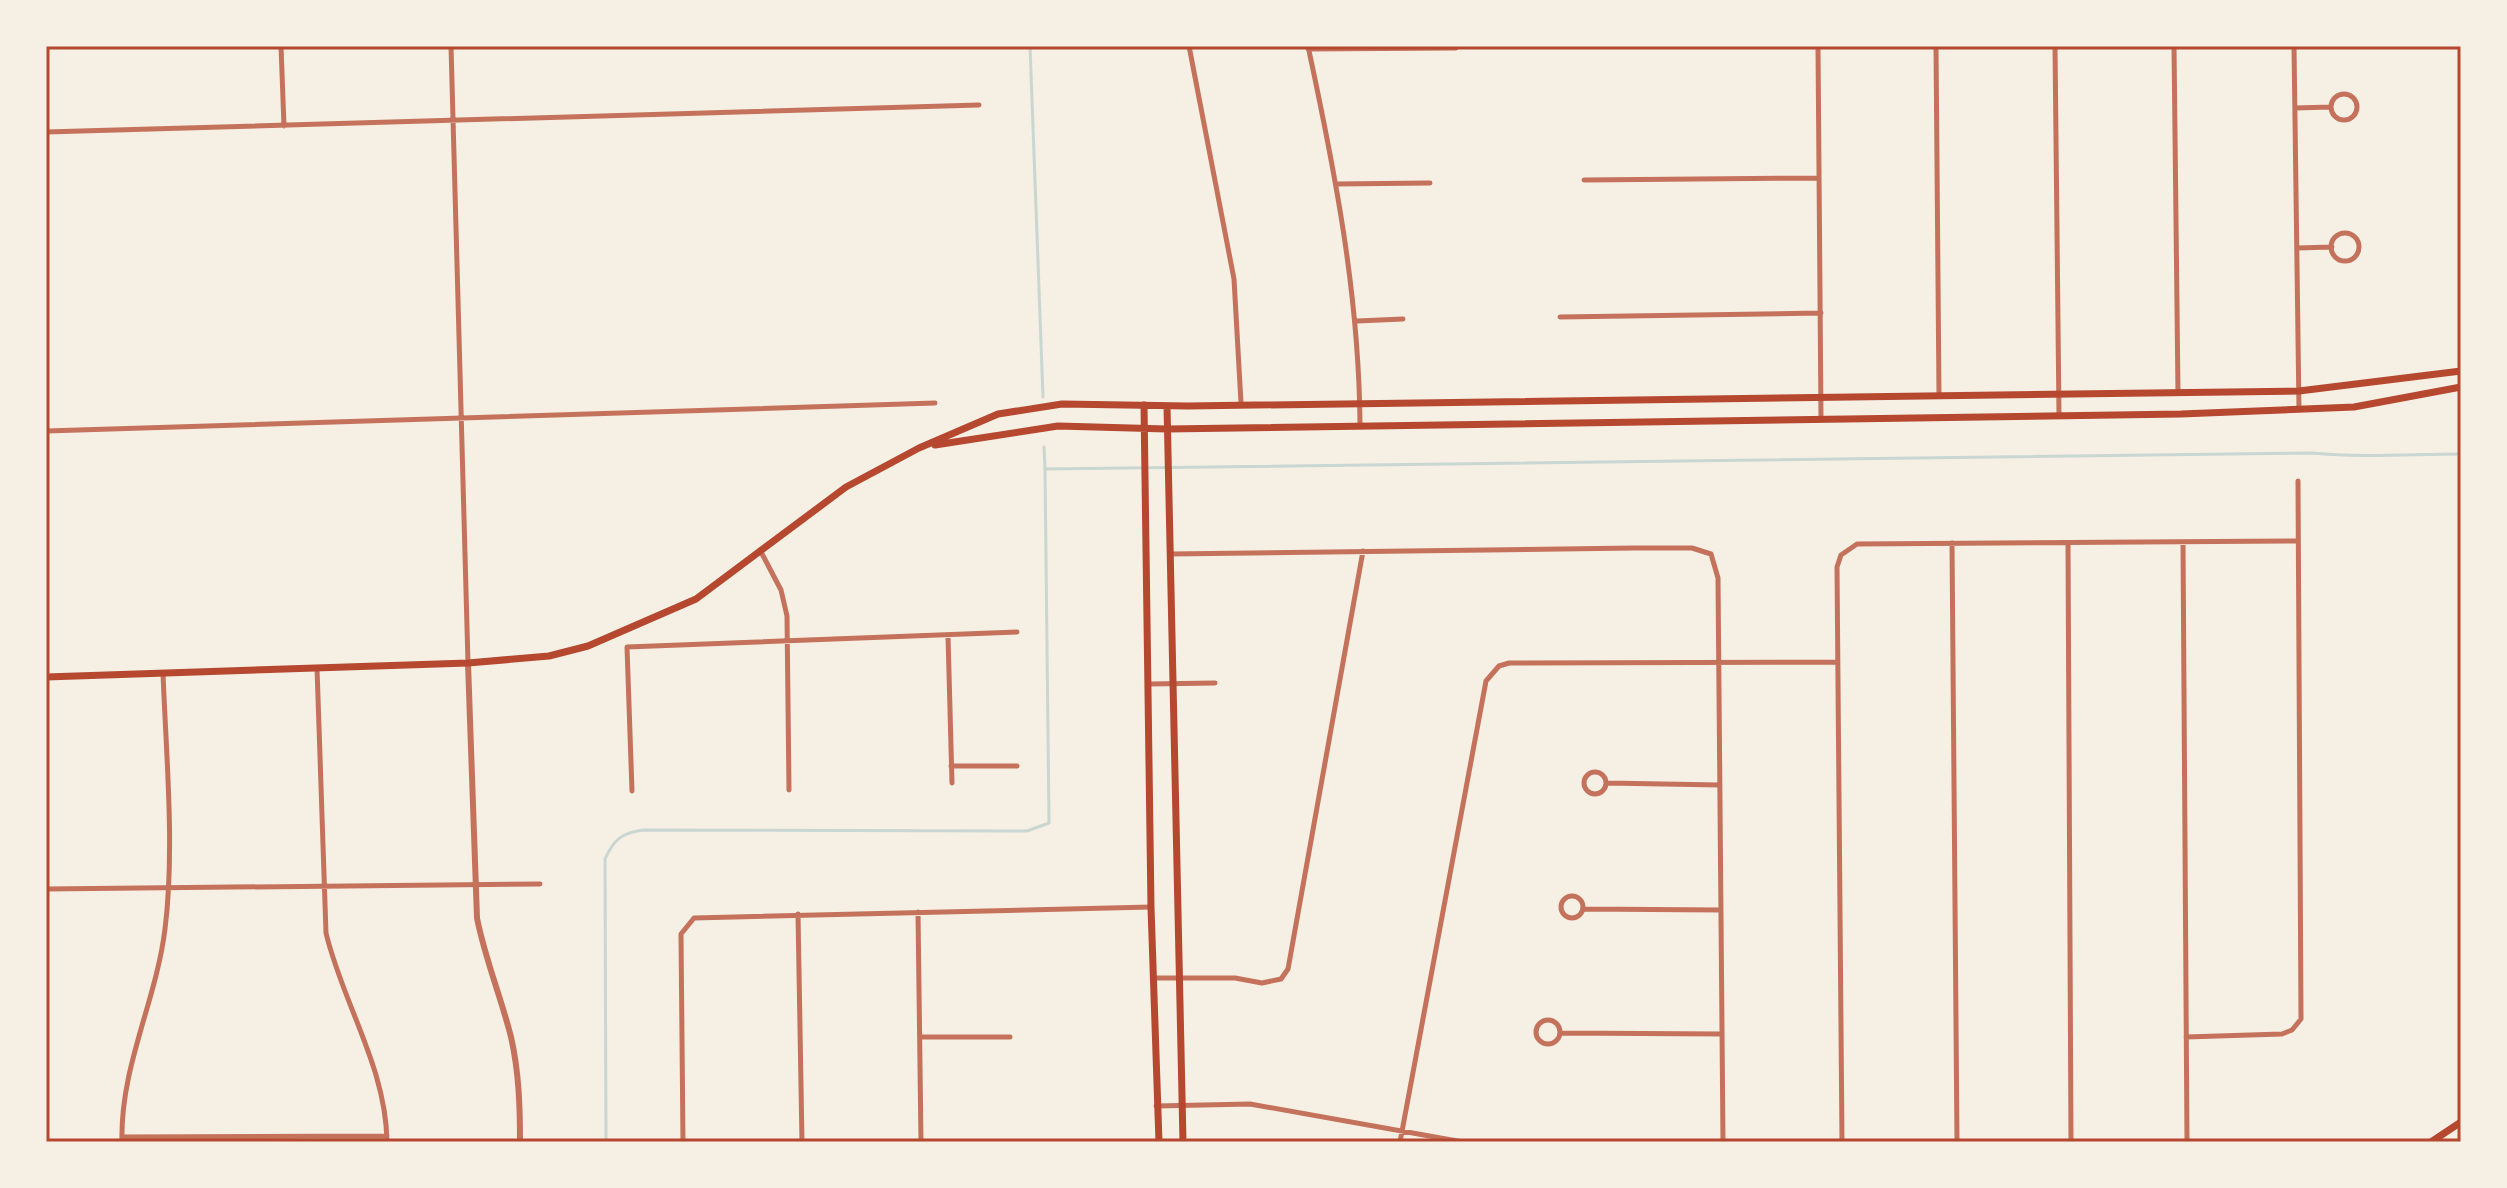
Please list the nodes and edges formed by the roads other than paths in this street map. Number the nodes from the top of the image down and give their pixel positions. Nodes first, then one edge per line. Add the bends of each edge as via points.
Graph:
1 (281, 46) edge
2 (451, 46) edge
3 (1189, 46) edge
4 (1818, 46) edge
5 (1936, 46) edge
6 (2055, 46) edge
7 (2174, 46) edge
8 (2294, 46) edge
9 (1308, 48) edge
10 (1456, 48) dead end
11 (979, 105) dead end
12 (2331, 107) junction
13 (2295, 108) junction
14 (451, 121) junction
15 (284, 126) junction
16 (46, 132) edge
17 (1819, 178) junction
18 (1584, 180) dead end
19 (1430, 183) dead end
20 (1336, 184) junction
21 (2332, 247) junction
22 (2297, 248) junction
23 (1821, 313) junction
24 (1560, 317) dead end
25 (1403, 319) dead end
26 (1357, 321) junction
27 (2461, 371) edge
28 (2461, 387) edge
29 (2299, 391) junction
30 (2178, 393) junction
31 (1939, 395) junction
32 (2059, 395) junction
33 (1821, 398) junction
34 (935, 403) dead end
35 (1241, 403) junction
36 (1359, 403) junction
37 (1144, 405) junction
38 (1167, 406) junction
39 (2299, 410) junction
40 (2059, 416) junction
41 (1821, 419) junction
42 (460, 420) junction
43 (1360, 424) junction
44 (1143, 429) junction
45 (1167, 429) junction
46 (46, 431) edge
47 (919, 448) junction
48 (2298, 481) dead end
49 (2298, 541) junction
50 (2183, 542) junction
51 (1952, 543) junction
52 (2068, 543) junction
53 (760, 550) junction
54 (1363, 551) junction
55 (1169, 554) junction
56 (1017, 632) dead end
57 (948, 636) junction
58 (788, 643) junction
59 (1837, 662) junction
60 (468, 663) junction
61 (1719, 663) junction
62 (317, 668) junction
63 (163, 673) junction
64 (46, 677) edge
65 (1171, 683) junction
66 (1215, 683) dead end
67 (1149, 684) junction
68 (951, 766) junction
69 (1017, 766) dead end
70 (952, 783) dead end
71 (1606, 783) junction
72 (1720, 785) junction
73 (789, 790) dead end
74 (632, 791) dead end
75 (475, 884) junction
76 (540, 884) dead end
77 (321, 886) junction
78 (168, 888) junction
79 (46, 889) edge
80 (1151, 907) junction
81 (1583, 909) junction
82 (1721, 910) junction
83 (918, 912) junction
84 (798, 914) junction
85 (1177, 977) junction
86 (1154, 978) junction
87 (1560, 1033) junction
88 (1722, 1034) junction
89 (920, 1037) junction
90 (1010, 1037) dead end
91 (2186, 1037) junction
92 (1180, 1104) junction
93 (1156, 1106) junction
94 (2461, 1122) edge
95 (1402, 1132) junction
96 (387, 1139) edge
97 (122, 1140) edge
98 (254, 1140) edge
99 (520, 1142) edge
100 (683, 1142) edge
101 (802, 1142) edge
102 (921, 1142) edge
103 (1159, 1142) edge
104 (1183, 1142) edge
105 (1400, 1142) edge
106 (1463, 1142) edge
107 (1723, 1142) edge
108 (1842, 1142) edge
109 (1957, 1142) edge
110 (2071, 1142) edge
111 (2187, 1142) edge
112 (2431, 1142) edge

1 - 15 street
2 - 14 street
3 - 35 street via 1234,279
4 - 17 street
5 - 31 street
6 - 32 street
7 - 30 street
8 - 13 street
9 - 10 street
9 - 20 street
11 - 14 street
12 - 12 street via 2335,117 2344,120 2354,116 2357,106 2343,93
12 - 13 street
13 - 22 street
14 - 15 street
14 - 42 street
15 - 16 street
17 - 18 street
17 - 23 street
19 - 20 street
20 - 26 street
21 - 21 street via 2335,257 2345,261 2359,248 2346,233 2336,237
21 - 22 street
22 - 29 street
23 - 24 street
23 - 33 street
25 - 26 street
26 - 36 street
27 - 29 main road
28 - 39 main road via 2354,407
29 - 30 main road
29 - 39 street
30 - 32 main road
31 - 32 main road
31 - 33 main road
32 - 40 street
33 - 36 main road
33 - 41 street
34 - 42 street
35 - 36 main road
35 - 38 main road
36 - 43 street
37 - 38 main road
37 - 44 main road
37 - 47 main road via 1062,404 998,414
38 - 45 main road
39 - 40 main road
40 - 41 main road
41 - 43 main road
42 - 46 street
42 - 60 street
43 - 45 main road
44 - 45 main road
44 - 47 main road via 1058,426
44 - 67 main road
45 - 55 main road
47 - 53 main road via 846,487
48 - 49 street
49 - 50 street
49 - 91 street via 2303,1009 2292,1030 2282,1034
50 - 52 street
50 - 91 street
51 - 52 street
51 - 59 street via 1857,544 1841,555
51 - 109 street
52 - 110 street
53 - 58 street via 781,590
53 - 60 main road via 696,599 588,646 549,656
54 - 55 street
54 - 61 street via 1704,550 1717,562
54 - 85 street via 1288,969 1272,982
55 - 65 main road
56 - 57 street
57 - 58 street
57 - 68 street
58 - 73 street
58 - 74 street via 627,647
59 - 61 street
59 - 108 street
60 - 62 main road
60 - 75 street
61 - 72 street
61 - 95 street via 1509,663 1487,680
62 - 63 main road
62 - 77 street
63 - 64 main road
63 - 78 street
65 - 66 street
65 - 67 street
65 - 85 main road
67 - 80 main road
68 - 69 street
68 - 70 street
71 - 71 street via 1597,772 1584,782 1594,794
71 - 72 street
72 - 82 street
75 - 76 street
75 - 77 street
75 - 99 street via 484,955 515,1063
77 - 78 street
77 - 96 street via 334,966 374,1066
78 - 79 street
78 - 97 street via 158,969 124,1090
80 - 83 street
80 - 86 main road
81 - 81 street via 1573,896 1560,907 1569,918
81 - 82 street
82 - 88 street
83 - 84 street
83 - 89 street
84 - 100 street via 694,918 681,934
84 - 101 street
85 - 86 street
85 - 92 main road
86 - 93 main road
87 - 87 street via 1549,1020 1536,1032 1549,1044
87 - 88 street
88 - 107 street
89 - 90 street
89 - 102 street
91 - 111 street
92 - 93 street
92 - 95 street via 1250,1104
92 - 104 main road
93 - 103 main road
94 - 112 main road
95 - 105 street
95 - 106 street
96 - 98 street
97 - 98 street

